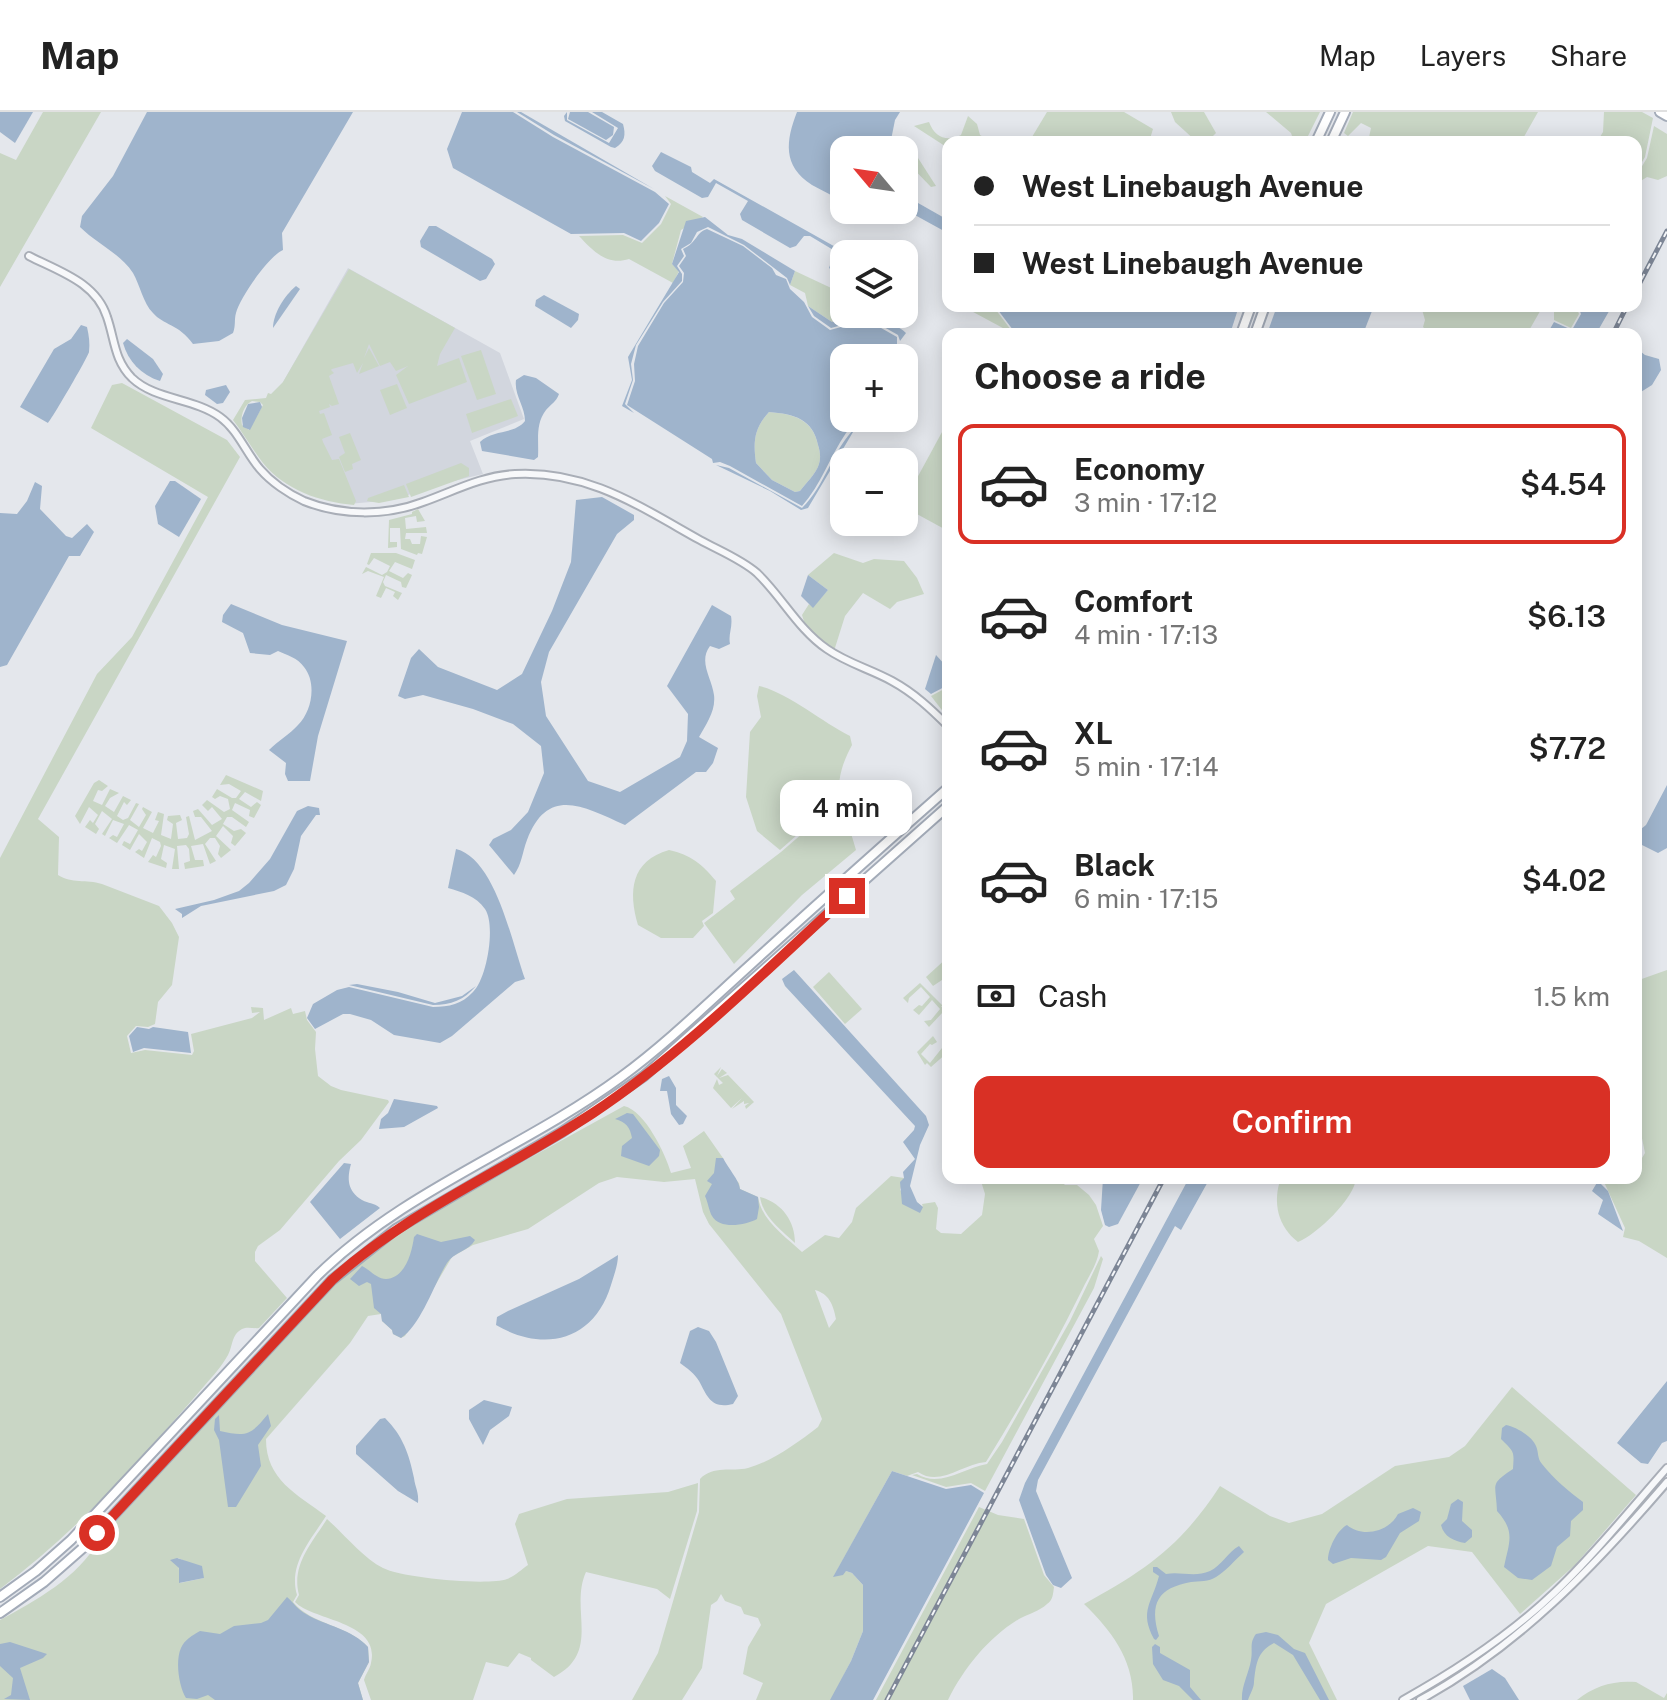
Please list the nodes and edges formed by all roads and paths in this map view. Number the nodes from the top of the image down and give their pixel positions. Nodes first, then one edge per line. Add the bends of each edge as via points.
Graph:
1 (1330, 112) edge
2 (1345, 112) edge
3 (1660, 112) edge
4 (1667, 116) edge
5 (1319, 136) edge
6 (1334, 136) edge
7 (29, 256) dead end
8 (942, 721) edge
9 (942, 793) edge
10 (942, 811) edge
11 (323, 1271) junction
12 (332, 1280) junction
13 (1667, 1468) edge
14 (1667, 1482) edge
15 (0, 1597) edge
16 (0, 1613) edge
17 (1403, 1700) edge
18 (1420, 1700) edge

1 - 5 main road
2 - 6 main road
3 - 4 main road
7 - 8 street via 94,294 106,314 117,359 134,380 221,418 261,470 305,501 366,512 404,508 476,480 515,474 550,474 610,490 755,571 824,647 908,690
9 - 11 main road via 628,1071 553,1123 388,1218
10 - 12 main road via 644,1076 559,1134 396,1229
11 - 12 main road
11 - 15 main road via 80,1532
12 - 16 main road via 84,1547
13 - 17 street via 1586,1561 1529,1615
14 - 18 street via 1548,1610 1465,1674

